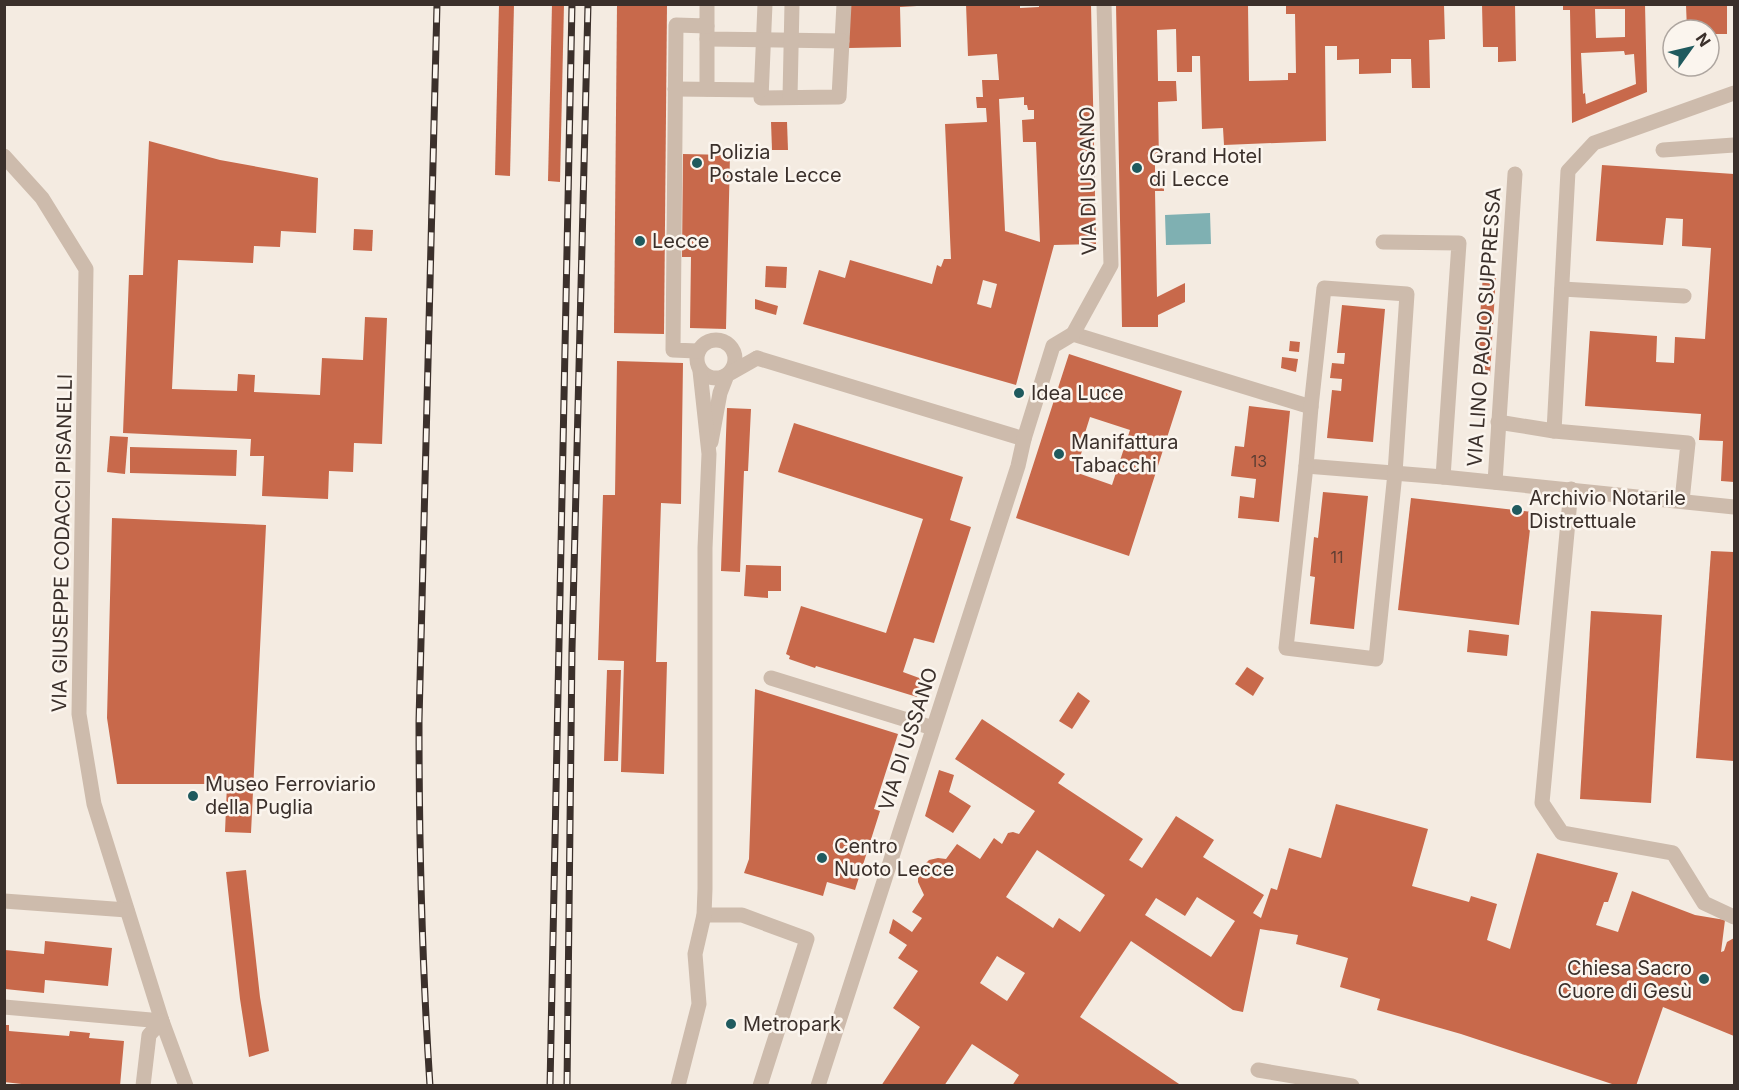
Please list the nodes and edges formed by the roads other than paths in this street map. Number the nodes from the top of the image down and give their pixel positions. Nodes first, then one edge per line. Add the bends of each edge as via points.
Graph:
1 (707, 4) edge
2 (765, 4) edge
3 (792, 4) edge
4 (843, 4) edge
5 (1104, 4) edge
6 (707, 32) junction
7 (763, 40) junction
8 (791, 40) junction
9 (842, 41) junction
10 (675, 89) junction
11 (707, 89) junction
12 (761, 90) junction
13 (1734, 93) edge
14 (790, 97) junction
15 (1734, 145) edge
16 (1663, 150) dead end
17 (4, 156) edge
18 (1515, 174) dead end
19 (1383, 242) dead end
20 (1562, 289) junction
21 (1684, 296) dead end
22 (1073, 334) junction
23 (732, 348) junction
24 (697, 351) junction
25 (758, 358) junction
26 (700, 370) junction
27 (727, 375) junction
28 (1311, 407) junction
29 (1498, 422) junction
30 (1554, 431) junction
31 (1024, 439) junction
32 (709, 454) junction
33 (1306, 466) junction
34 (1395, 473) junction
35 (1443, 477) junction
36 (1495, 482) junction
37 (1571, 489) junction
38 (1682, 501) junction
39 (1734, 507) edge
40 (771, 678) dead end
41 (933, 728) junction
42 (4, 901) edge
43 (127, 910) junction
44 (704, 915) junction
45 (1734, 917) edge
46 (4, 1007) edge
47 (162, 1021) junction
48 (1258, 1070) dead end
49 (143, 1086) edge
50 (186, 1086) edge
51 (678, 1086) edge
52 (760, 1086) edge
53 (818, 1086) edge
54 (1352, 1086) edge

1 - 6 street
2 - 7 street
3 - 8 street
4 - 9 street
5 - 22 street, VIA DI USSANO via 1111,265
6 - 7 street
6 - 10 street via 676,25
6 - 11 street
7 - 8 street
7 - 12 street
8 - 9 street
8 - 14 street
9 - 14 street via 839,97
10 - 11 street
10 - 24 street via 673,350
11 - 12 street
12 - 14 street via 761,98
13 - 20 street via 1594,143 1568,171
15 - 16 street
17 - 43 street, VIA GIUSEPPE CODACCI PISANELLI via 42,198 86,269 79,714 94,804
18 - 29 street, VIA LINO PAOLO SUPPRESSA
19 - 35 street via 1459,243
20 - 21 street
20 - 30 street
22 - 28 street
22 - 31 street, VIA DI USSANO via 1053,346
23 - 24 street via 714,339
23 - 25 street
23 - 27 street via 734,367
24 - 26 street
25 - 27 street
25 - 31 street
26 - 27 street via 707,377 718,379
26 - 32 street
27 - 32 street
28 - 33 street
28 - 34 street via 1324,288 1407,294
29 - 30 street
29 - 36 street, VIA LINO PAOLO SUPPRESSA
30 - 38 street via 1688,443
31 - 41 street, VIA DI USSANO
32 - 44 street
33 - 34 street
33 - 34 street via 1286,648 1376,659
34 - 35 street
35 - 36 street
36 - 37 street
37 - 38 street
37 - 45 street via 1542,803 1562,833 1673,853 1704,903
38 - 39 street
40 - 41 street
41 - 53 street, VIA DI USSANO
42 - 43 street
43 - 47 street, VIA GIUSEPPE CODACCI PISANELLI
44 - 51 street via 695,954 699,1004
44 - 52 street via 742,915 807,939
46 - 47 street
47 - 49 street via 149,1035
47 - 50 street, VIA GIUSEPPE CODACCI PISANELLI
48 - 54 street

